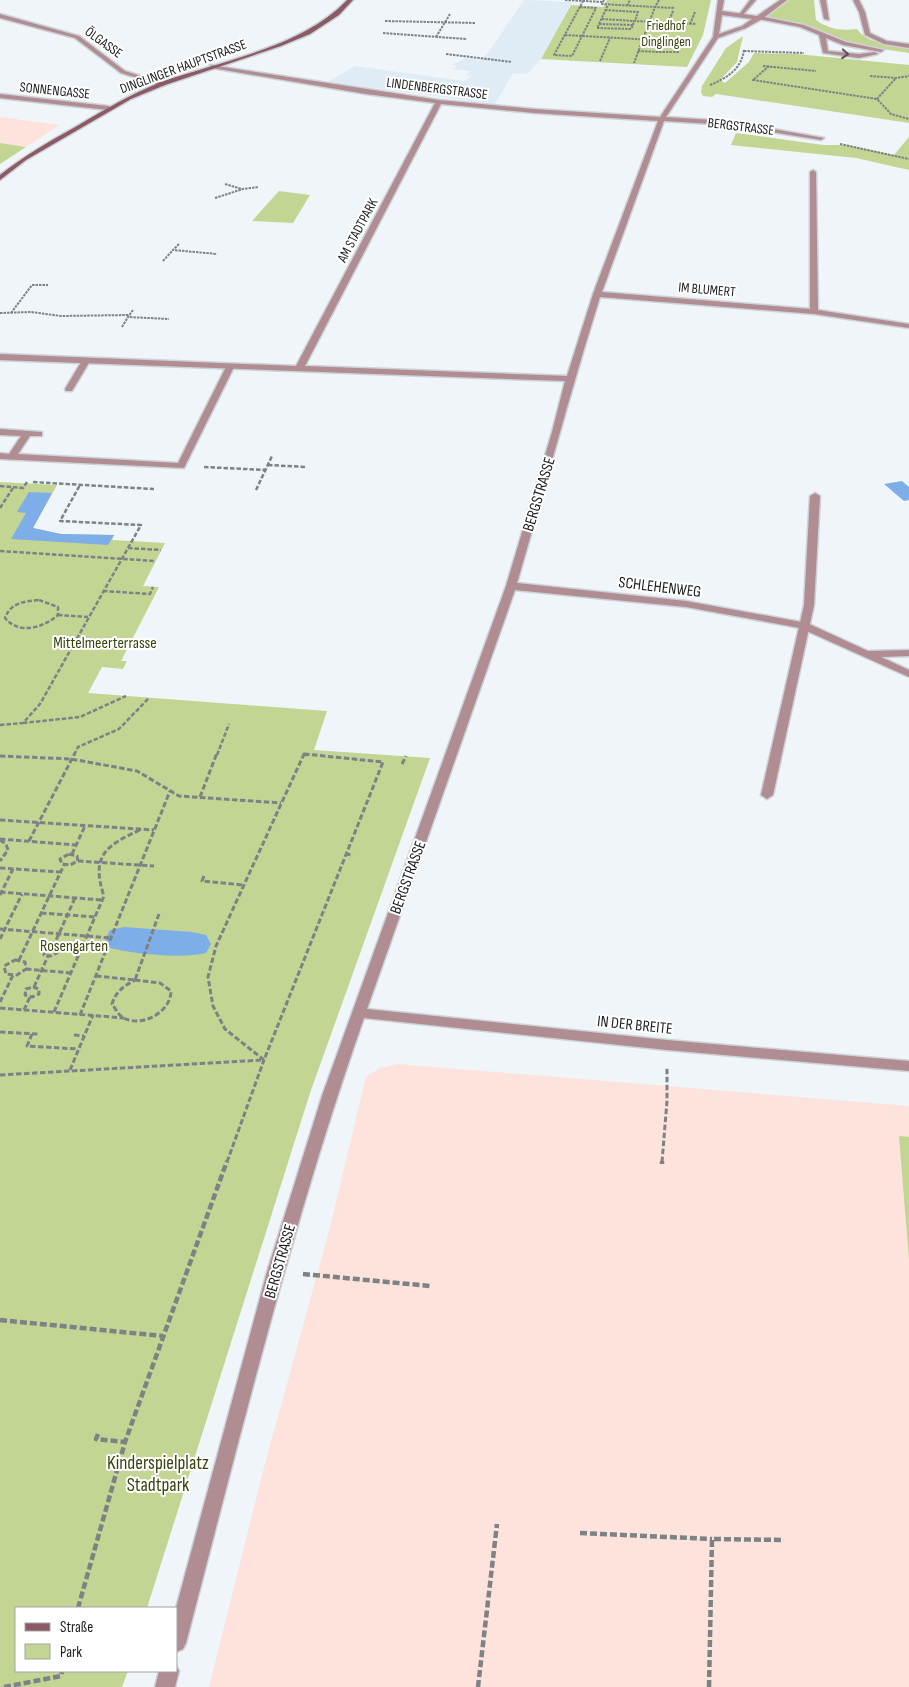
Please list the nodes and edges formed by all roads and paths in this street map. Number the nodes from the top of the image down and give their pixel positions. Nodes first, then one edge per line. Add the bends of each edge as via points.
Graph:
1 (350, 0) edge
2 (564, 0) edge
3 (630, 0) edge
4 (659, 0) edge
5 (722, 0) edge
6 (753, 0) edge
7 (784, 0) edge
8 (822, 0) edge
9 (856, 0) edge
10 (583, 1) edge
11 (604, 1) edge
12 (608, 5) junction
13 (627, 6) junction
14 (641, 6) junction
15 (580, 7) junction
16 (655, 7) junction
17 (606, 10) junction
18 (638, 12) junction
19 (695, 12) dead end
20 (721, 13) junction
21 (450, 14) dead end
22 (740, 15) junction
23 (0, 16) edge
24 (760, 18) junction
25 (602, 19) junction
26 (827, 19) dead end
27 (418, 20) dead end
28 (385, 21) dead end
29 (635, 21) junction
30 (416, 22) junction
31 (650, 22) junction
32 (476, 23) dead end
33 (668, 23) junction
34 (444, 24) junction
35 (599, 24) junction
36 (690, 24) junction
37 (700, 25) dead end
38 (633, 26) junction
39 (744, 27) junction
40 (383, 33) dead end
41 (822, 34) junction
42 (565, 35) junction
43 (582, 36) junction
44 (436, 37) junction
45 (610, 38) junction
46 (466, 39) dead end
47 (643, 39) junction
48 (714, 40) junction
49 (662, 45) dead end
50 (682, 46) dead end
51 (909, 46) edge
52 (638, 51) junction
53 (659, 52) junction
54 (744, 52) junction
55 (825, 52) junction
56 (446, 54) dead end
57 (600, 61) dead end
58 (512, 62) dead end
59 (634, 63) dead end
60 (212, 66) junction
61 (770, 66) dead end
62 (896, 78) dead end
63 (723, 80) dead end
64 (163, 84) junction
65 (0, 96) edge
66 (877, 99) junction
67 (438, 102) junction
68 (108, 108) junction
69 (662, 118) junction
70 (909, 119) edge
71 (821, 138) joint
72 (909, 159) edge
73 (813, 172) dead end
74 (0, 178) edge
75 (225, 184) dead end
76 (259, 186) dead end
77 (242, 189) junction
78 (215, 198) dead end
79 (179, 244) dead end
80 (173, 250) junction
81 (217, 254) dead end
82 (163, 261) dead end
83 (48, 286) dead end
84 (597, 294) junction
85 (133, 310) dead end
86 (814, 312) junction
87 (0, 313) edge
88 (10, 313) junction
89 (129, 316) junction
90 (169, 319) dead end
91 (909, 326) edge
92 (122, 327) dead end
93 (0, 357) edge
94 (86, 361) junction
95 (230, 367) junction
96 (299, 369) junction
97 (570, 378) junction
98 (68, 389) dead end
99 (0, 432) edge
100 (27, 434) junction
101 (39, 434) dead end
102 (0, 456) edge
103 (272, 456) dead end
104 (12, 457) junction
105 (268, 465) junction
106 (307, 466) dead end
107 (218, 467) dead end
108 (266, 470) junction
109 (27, 482) dead end
110 (33, 482) dead end
111 (80, 485) junction
112 (0, 486) edge
113 (14, 487) junction
114 (154, 490) dead end
115 (256, 490) dead end
116 (815, 496) dead end
117 (0, 508) edge
118 (128, 548) junction
119 (161, 550) dead end
120 (0, 551) edge
121 (122, 559) junction
122 (155, 561) dead end
123 (511, 586) junction
124 (153, 587) dead end
125 (103, 591) junction
126 (58, 615) junction
127 (88, 617) junction
128 (803, 625) junction
129 (909, 653) edge
130 (866, 654) junction
131 (909, 674) edge
132 (126, 696) dead end
133 (148, 698) dead end
134 (23, 723) junction
135 (229, 724) dead end
136 (0, 725) edge
137 (0, 756) edge
138 (406, 756) dead end
139 (71, 759) junction
140 (402, 764) dead end
141 (170, 791) junction
142 (766, 795) dead end
143 (200, 797) junction
144 (281, 803) junction
145 (0, 820) edge
146 (39, 823) junction
147 (85, 826) junction
148 (142, 829) junction
149 (154, 830) junction
150 (0, 839) edge
151 (29, 842) junction
152 (76, 845) junction
153 (72, 854) junction
154 (345, 854) junction
155 (353, 855) dead end
156 (0, 861) edge
157 (78, 861) junction
158 (98, 862) junction
159 (64, 865) junction
160 (141, 865) junction
161 (154, 866) dead end
162 (0, 868) edge
163 (13, 869) junction
164 (60, 872) junction
165 (204, 876) dead end
166 (243, 884) junction
167 (0, 893) edge
168 (22, 894) junction
169 (50, 896) junction
170 (75, 898) junction
171 (102, 900) junction
172 (41, 913) junction
173 (159, 914) dead end
174 (67, 915) junction
175 (95, 917) junction
176 (2, 930) edge
177 (33, 932) junction
178 (58, 934) junction
179 (87, 936) junction
180 (111, 938) junction
181 (0, 939) edge
182 (52, 947) junction
183 (48, 956) junction
184 (19, 960) junction
185 (2, 966) edge
186 (26, 969) junction
187 (42, 970) junction
188 (71, 973) junction
189 (13, 975) junction
190 (96, 976) junction
191 (135, 980) junction
192 (34, 987) junction
193 (30, 997) junction
194 (0, 1002) edge
195 (0, 1008) edge
196 (24, 1010) junction
197 (54, 1012) junction
198 (358, 1013) junction
199 (80, 1015) junction
200 (92, 1015) junction
201 (127, 1018) junction
202 (0, 1032) edge
203 (32, 1034) junction
204 (38, 1034) dead end
205 (74, 1035) dead end
206 (84, 1036) junction
207 (667, 1045) junction
208 (78, 1050) junction
209 (264, 1060) junction
210 (909, 1066) edge
211 (70, 1070) junction
212 (0, 1075) edge
213 (662, 1164) dead end
214 (324, 1275) dead end
215 (430, 1286) dead end
216 (0, 1320) edge
217 (163, 1336) junction
218 (98, 1434) dead end
219 (125, 1442) junction
220 (497, 1524) dead end
221 (580, 1533) dead end
222 (712, 1538) junction
223 (784, 1540) dead end
224 (78, 1607) edge
225 (178, 1636) edge
226 (62, 1672) edge
227 (169, 1672) edge
228 (4, 1687) edge
229 (164, 1687) edge
230 (478, 1687) edge
231 (708, 1687) edge

1 - 60 street, DINGLINGER HAUPTSTRASSE via 337,14 308,33
2 - 10 path
3 - 13 path
4 - 16 path
5 - 20 street, BERGSTRASSE
6 - 22 street
7 - 24 street
8 - 26 street
9 - 51 street via 867,34 886,43
10 - 11 path
10 - 15 path
11 - 12 path via 602,4
12 - 13 path
12 - 17 path
13 - 14 path
14 - 16 path
14 - 18 path
15 - 42 path
15 - 43 path via 596,8
16 - 31 path
16 - 33 path via 674,10
17 - 18 path
17 - 25 path
18 - 29 path
19 - 36 path
20 - 22 street
20 - 48 street, BERGSTRASSE
21 - 34 path
22 - 24 street
23 - 64 street, ÖLGASSE via 77,37 123,72
24 - 39 street
24 - 41 street via 802,26
25 - 29 path
25 - 35 path
27 - 30 path
28 - 30 path
29 - 31 path
29 - 38 path
30 - 34 path
31 - 33 path
31 - 47 path
32 - 34 path
33 - 36 path
34 - 44 path
35 - 38 path
35 - 38 path via 597,28 631,30
36 - 37 path
39 - 48 street
39 - 54 path via 750,31
40 - 44 path
41 - 55 street
55 -> 41 street via 859,56 872,55 880,50 845,44
42 - 43 path
42 - 43 path via 554,54 572,56
43 - 45 path
44 - 46 path
45 - 47 path
45 - 57 path
47 - 48 path
47 - 52 path
48 - 69 street, BERGSTRASSE
49 - 53 path
50 - 53 path via 680,54
52 - 53 path
52 - 59 path
54 - 55 path
54 - 63 path via 741,63
56 - 58 path
60 - 64 street, DINGLINGER HAUPTSTRASSE
60 - 67 street, LINDENBERGSTRASSE
61 - 66 path via 753,80
62 - 66 path
64 - 68 street, DINGLINGER HAUPTSTRASSE
65 - 68 street, SONNENGASSE
66 - 70 path via 891,114
67 - 69 street, LINDENBERGSTRASSE
67 - 96 street, AM STADTPARK
68 - 74 street, DINGLINGER HAUPTSTRASSE via 24,159
69 - 71 street, BERGSTRASSE via 728,123
69 - 84 street, BERGSTRASSE
71 - 72 path
73 - 86 street
75 - 77 path
76 - 77 path
77 - 78 path
79 - 80 path
80 - 81 path
80 - 82 path
83 - 88 path via 32,285
84 - 86 street, IM BLUMERT
84 - 97 street, BERGSTRASSE
85 - 89 path
86 - 91 street, IM BLUMERT
87 - 88 path
88 - 89 path
89 - 90 path
89 - 92 path
93 - 94 street
94 - 95 street
94 - 98 street
95 - 96 street
95 - 104 street via 181,466
96 - 97 street
97 - 123 street, BERGSTRASSE
99 - 100 street
100 - 101 street
100 - 104 street
102 - 104 street
103 - 105 path
105 - 106 path
105 - 108 path
107 - 108 path
108 - 115 path
109 - 113 path via 23,488
110 - 111 path
111 - 114 path
111 - 118 path via 60,520 141,525
112 - 113 path
113 - 117 path
116 - 128 street via 809,605
118 - 119 path
118 - 121 path
120 - 121 path
121 - 122 path
121 - 125 path
123 - 128 street, SCHLEHENWEG via 686,604
123 - 198 street, BERGSTRASSE
124 - 125 path via 150,594
125 - 127 path
126 - 126 path via 58,607 53,604 31,601 9,609 5,618 13,625 30,628 48,624
126 - 127 path
127 - 134 path via 40,704
128 - 130 street, SCHLEHENWEG
128 - 142 street
129 - 130 street, SCHLEHENWEG
130 - 131 street, SCHLEHENWEG
132 - 134 path via 80,717
133 - 139 path via 119,730 78,748
134 - 136 path
135 - 143 path
137 - 139 path
138 - 140 path
139 - 141 path via 136,771
139 - 146 path
141 - 143 path via 179,796
141 - 149 path
143 - 144 path
144 - 154 path via 304,754 385,763
144 - 166 path
145 - 146 path
146 - 147 path
146 - 151 path
147 - 148 path
147 - 152 path
148 - 149 path
148 - 158 path via 110,846
149 - 160 path
150 - 151 path
150 - 156 path via 9,848
151 - 152 path
152 - 153 path
153 - 157 path
153 - 159 path via 63,855 60,859
154 - 155 path
154 - 209 path
157 - 158 path
157 - 159 path
158 - 160 path
158 - 171 path via 96,873 104,896
159 - 164 path
160 - 161 path
160 - 180 path
162 - 163 path
163 - 164 path
163 - 167 path
164 - 169 path
165 - 166 path via 202,881
166 - 209 path via 216,946 208,977 213,1006 226,1029
167 - 168 path
168 - 169 path
168 - 176 path
169 - 170 path
169 - 172 path
170 - 171 path
170 - 174 path
171 - 175 path
172 - 174 path
172 - 177 path
173 - 191 path
174 - 175 path
174 - 178 path
175 - 179 path
176 - 177 path
176 - 181 path
177 - 178 path
177 - 184 path
178 - 179 path
178 - 182 path
179 - 180 path
179 - 188 path
180 - 190 path
182 - 183 path via 44,950 44,955
182 - 183 path via 58,951 54,956
183 - 187 path
184 - 185 path
184 - 186 path via 27,964
185 - 189 path via 6,974
186 - 187 path
186 - 189 path
187 - 188 path
187 - 192 path
188 - 197 path
189 - 194 path
190 - 191 path
190 - 199 path
191 - 201 path via 113,997 114,1010
191 - 201 path via 161,983 171,993 172,999 156,1016 136,1020
192 - 193 path via 40,992
192 - 193 path via 24,992
193 - 196 path
195 - 196 path
196 - 197 path
197 - 199 path
198 - 207 street, IN DER BREITE
198 - 225 street, BERGSTRASSE via 275,1272
199 - 200 path
200 - 201 path
200 - 206 path
202 - 203 path
203 - 204 path
203 - 208 path via 27,1046
205 - 206 path
206 - 208 path
207 - 210 street, IN DER BREITE
207 - 213 path
208 - 211 path
209 - 211 path
209 - 217 path
211 - 212 path
214 - 215 path
216 - 217 path
217 - 219 path
218 - 219 path via 96,1439
219 - 224 path
220 - 230 path
221 - 222 path
222 - 223 path
222 - 231 path
226 - 228 path via 61,1676
227 - 229 street

